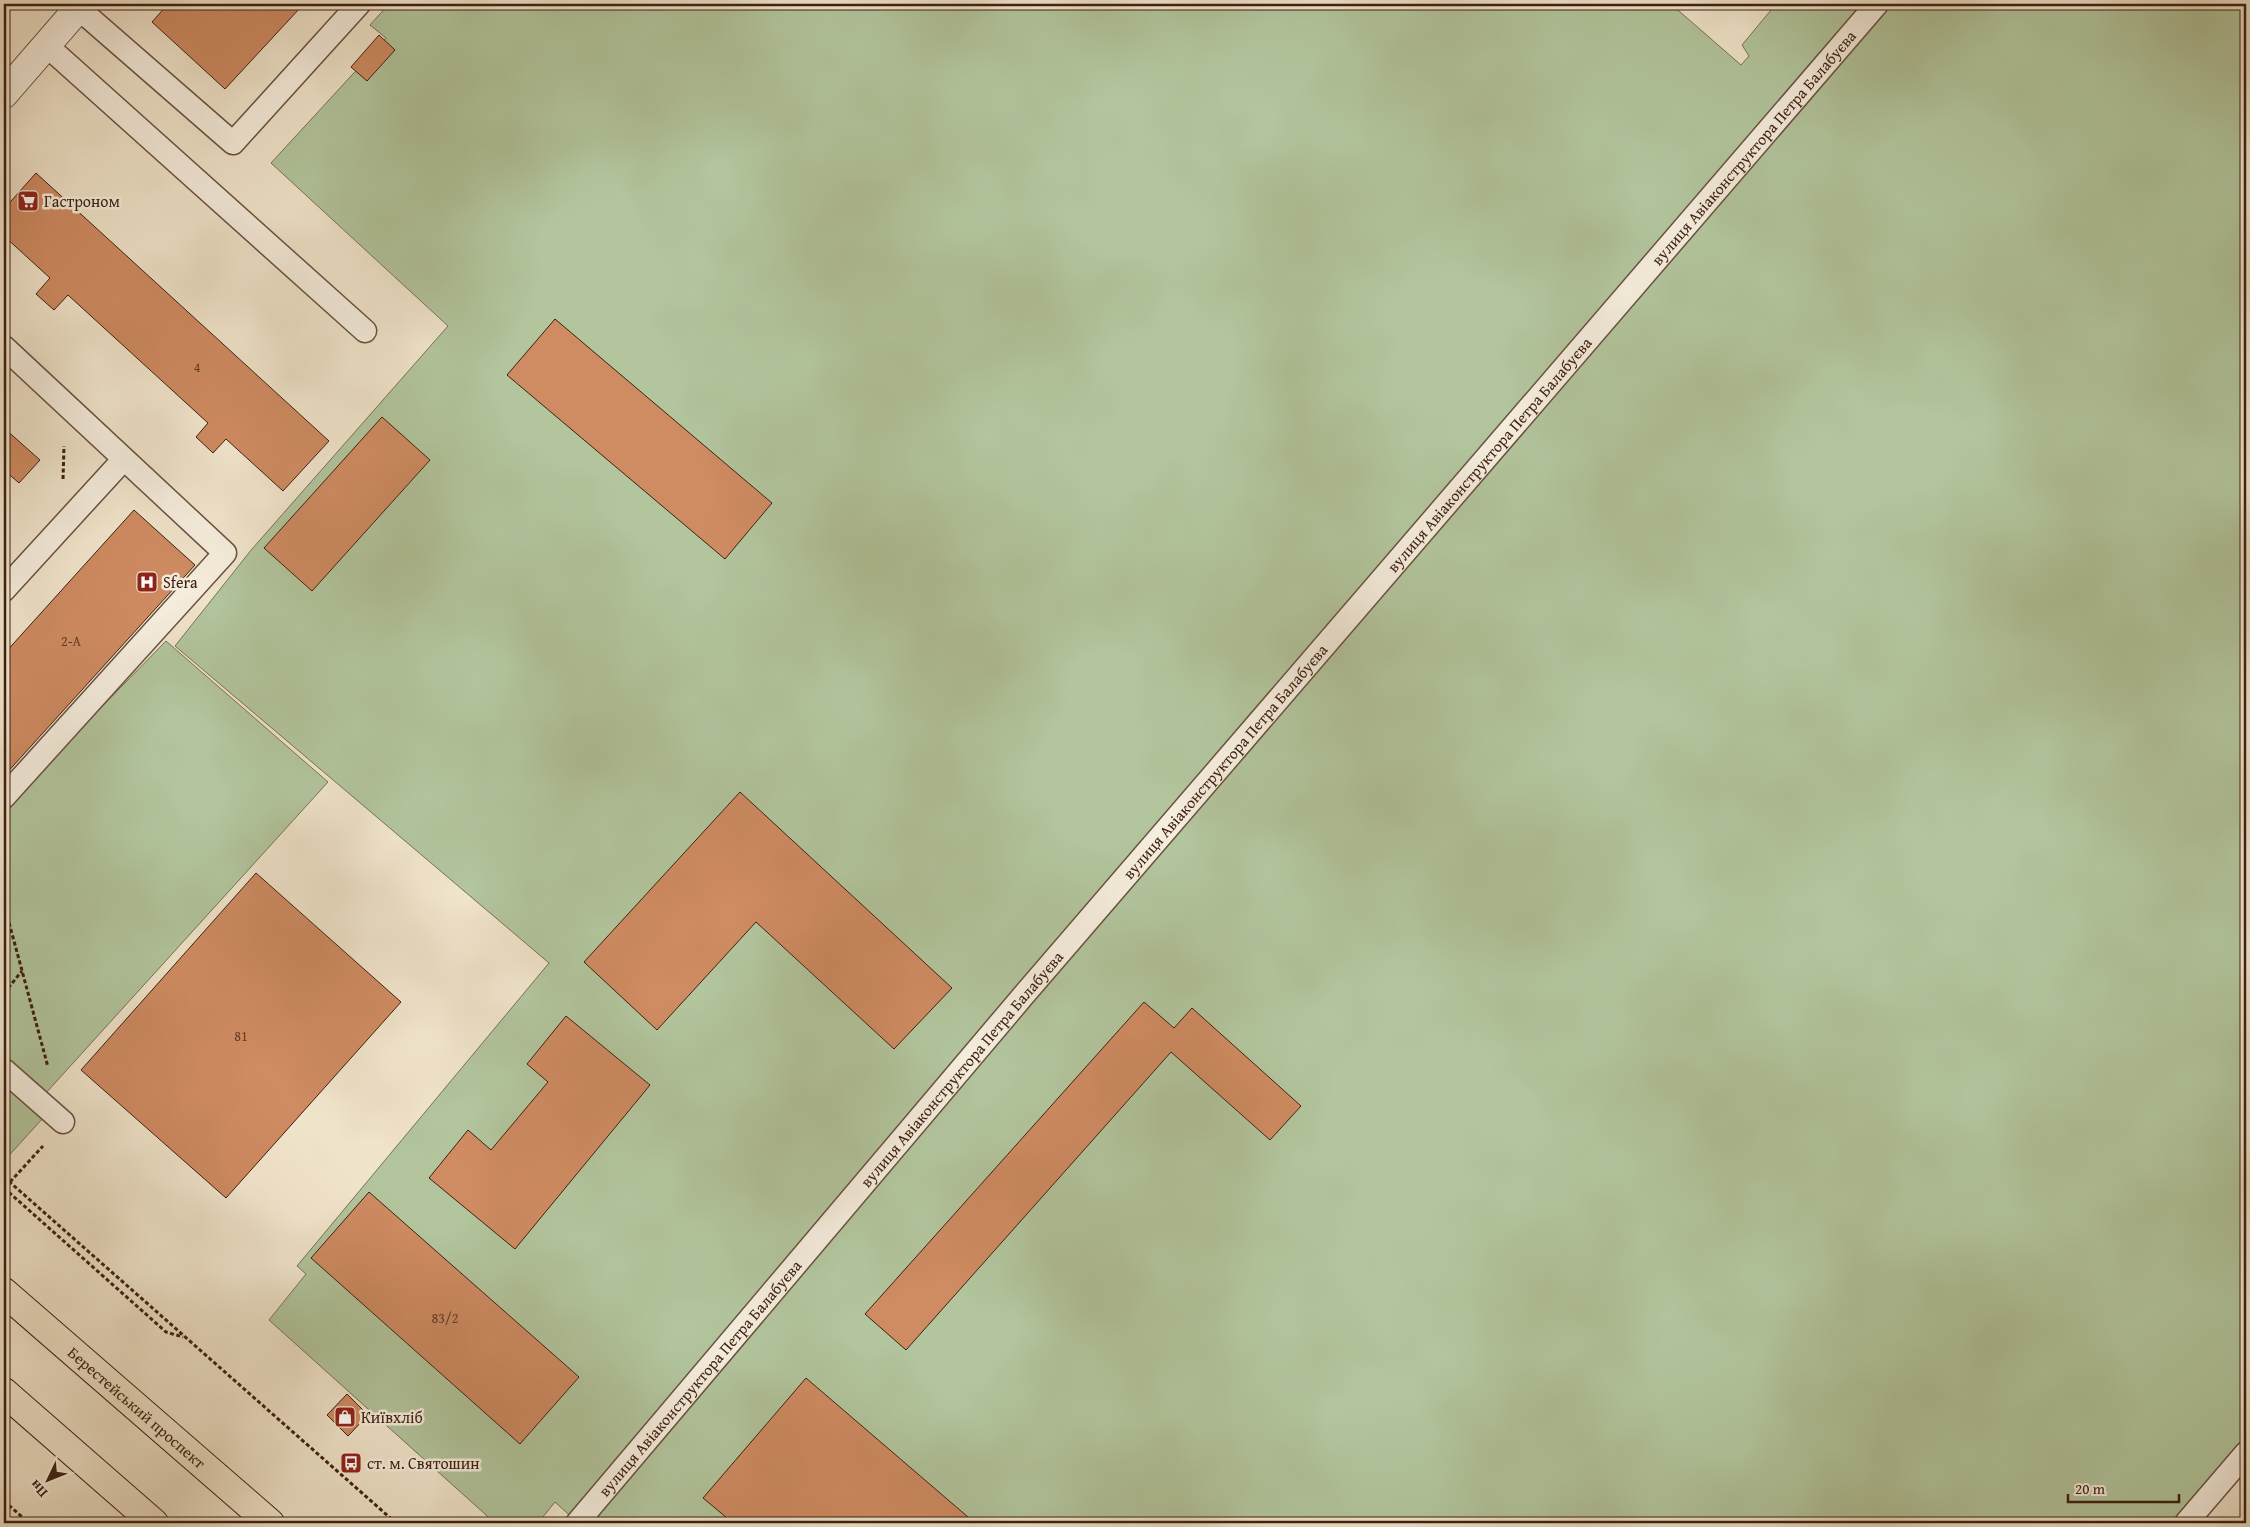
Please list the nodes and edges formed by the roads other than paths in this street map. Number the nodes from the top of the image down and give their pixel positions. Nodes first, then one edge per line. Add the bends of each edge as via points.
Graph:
1 (359, 4) edge
2 (1876, 4) edge
3 (77, 5) edge
4 (46, 45) junction
5 (4, 94) edge
6 (365, 331) dead end
7 (4, 347) edge
8 (123, 460) junction
9 (4, 590) edge
10 (4, 797) edge
11 (4, 1070) edge
12 (63, 1122) road end
13 (4, 1292) edge
14 (4, 1392) edge
15 (2246, 1453) edge
16 (154, 1523) edge
17 (270, 1523) edge
18 (577, 1523) edge
19 (2186, 1523) edge

1 - 3 lane via 233,143
2 - 18 lane, вулиця Авіаконструктора Петра Балабуєва via 1030,988
3 - 4 street
4 - 5 street
4 - 6 lane
7 - 8 lane
8 - 9 lane
8 - 10 lane via 224,553
11 - 12 lane
13 - 17 main road, Берестейський проспект
14 - 16 main road
15 - 19 lane

